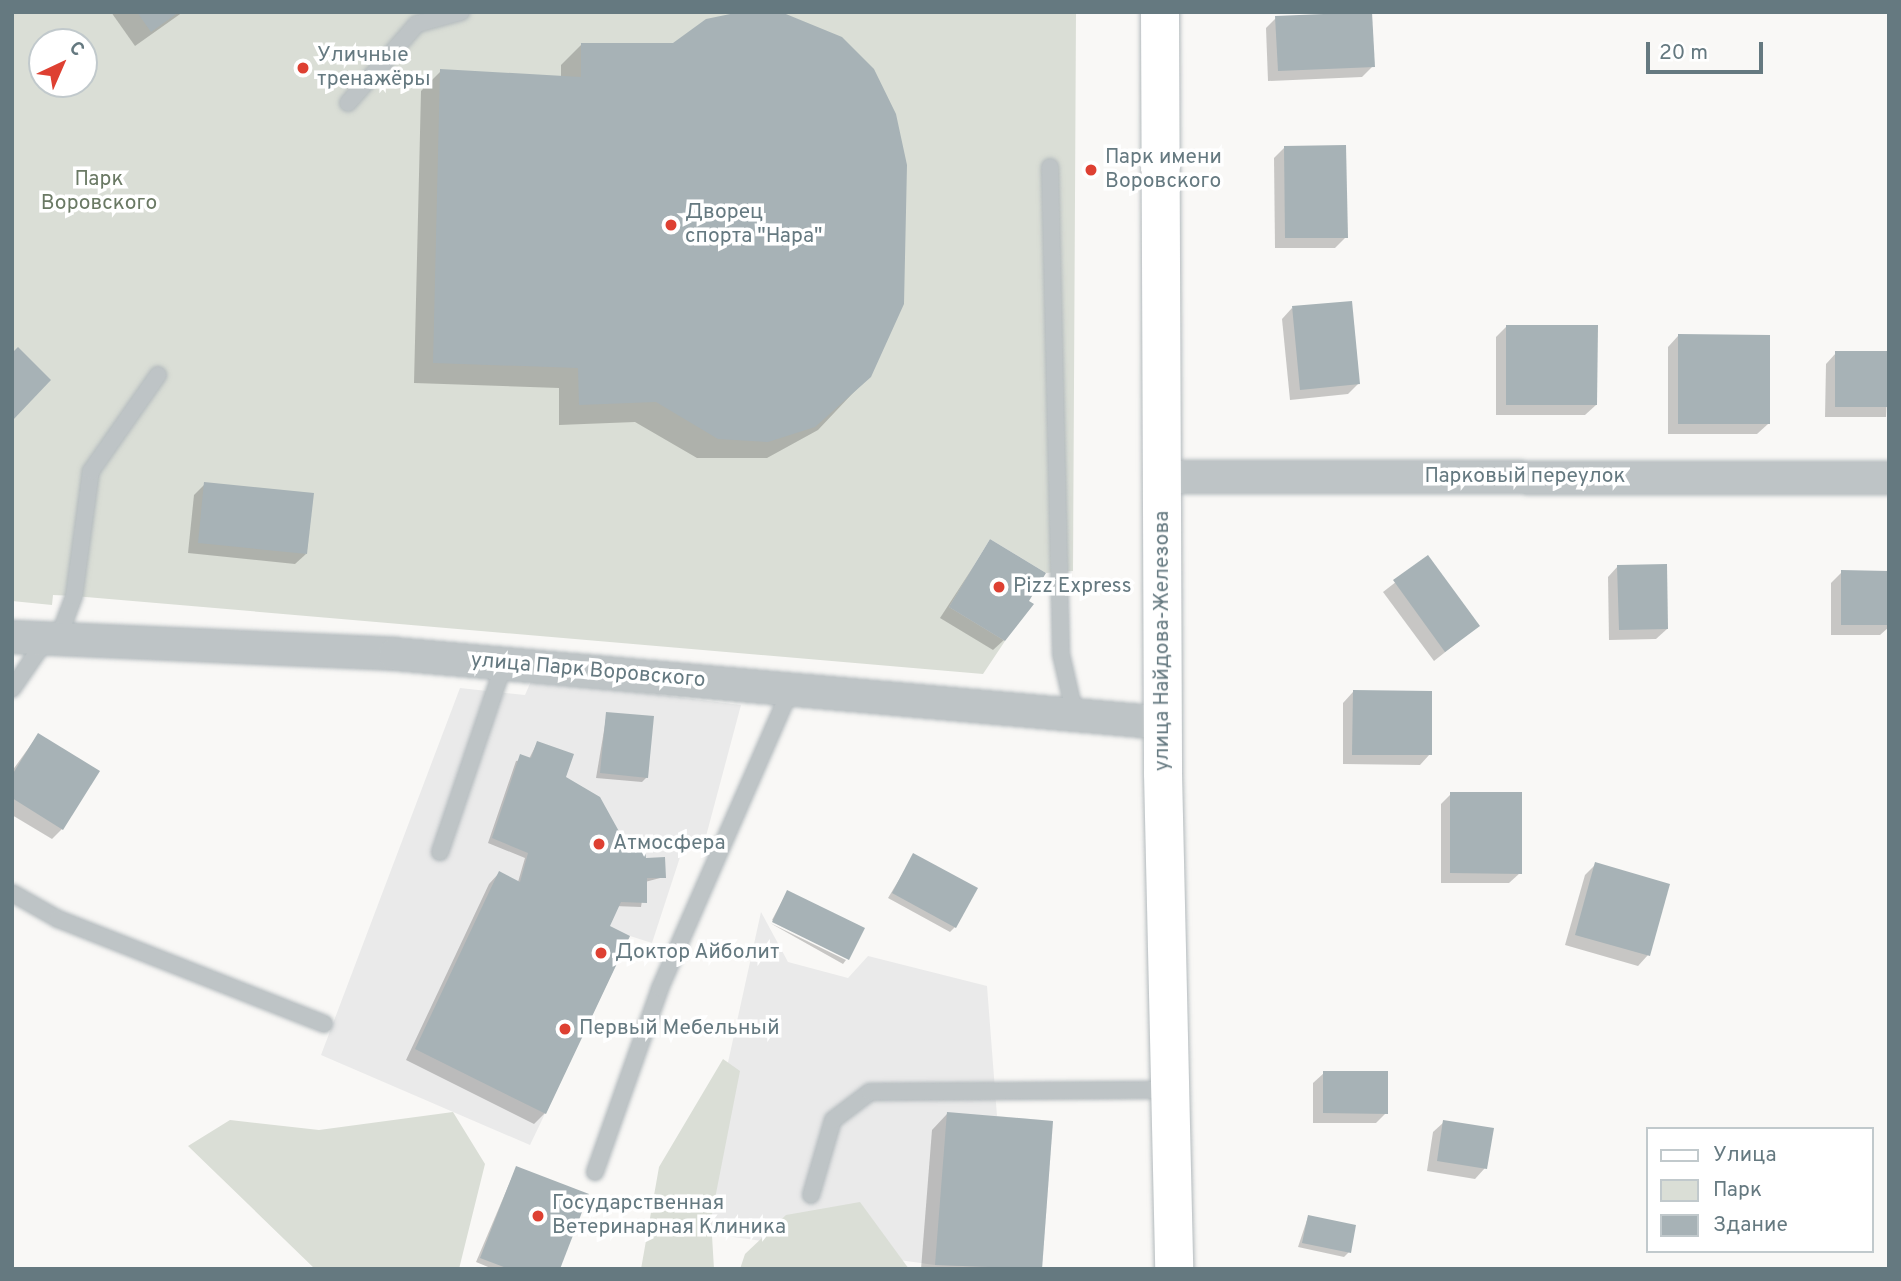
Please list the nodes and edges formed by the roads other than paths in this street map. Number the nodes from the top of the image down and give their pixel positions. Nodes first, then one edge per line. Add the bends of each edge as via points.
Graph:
1 (461, 12) edge
2 (1160, 12) edge
3 (348, 103) dead end
4 (1050, 167) dead end
5 (158, 376) dead end
6 (1162, 477) junction
7 (1889, 478) edge
8 (12, 637) edge
9 (52, 638) junction
10 (504, 664) junction
11 (12, 689) edge
12 (790, 690) junction
13 (1075, 715) junction
14 (1163, 723) junction
15 (440, 852) dead end
16 (12, 892) edge
17 (324, 1024) dead end
18 (1170, 1090) junction
19 (595, 1172) dead end
20 (811, 1195) dead end
21 (1174, 1269) edge

1 - 3 lane via 417,24
2 - 6 main road, улица Найдова-Железова
4 - 13 lane via 1061,654
5 - 9 lane via 91,471 74,596
6 - 7 street, Парковый переулок
6 - 14 main road, улица Найдова-Железова
8 - 9 street, улица Парк Воровского
9 - 10 street, улица Парк Воровского
9 - 11 lane
10 - 12 street, улица Парк Воровского
10 - 15 lane
12 - 13 street, улица Парк Воровского
12 - 19 lane via 660,988
13 - 14 street, улица Парк Воровского
14 - 18 main road, улица Найдова-Железова
16 - 17 lane via 58,919
18 - 20 lane via 870,1092 833,1120
18 - 21 main road, улица Найдова-Железова

